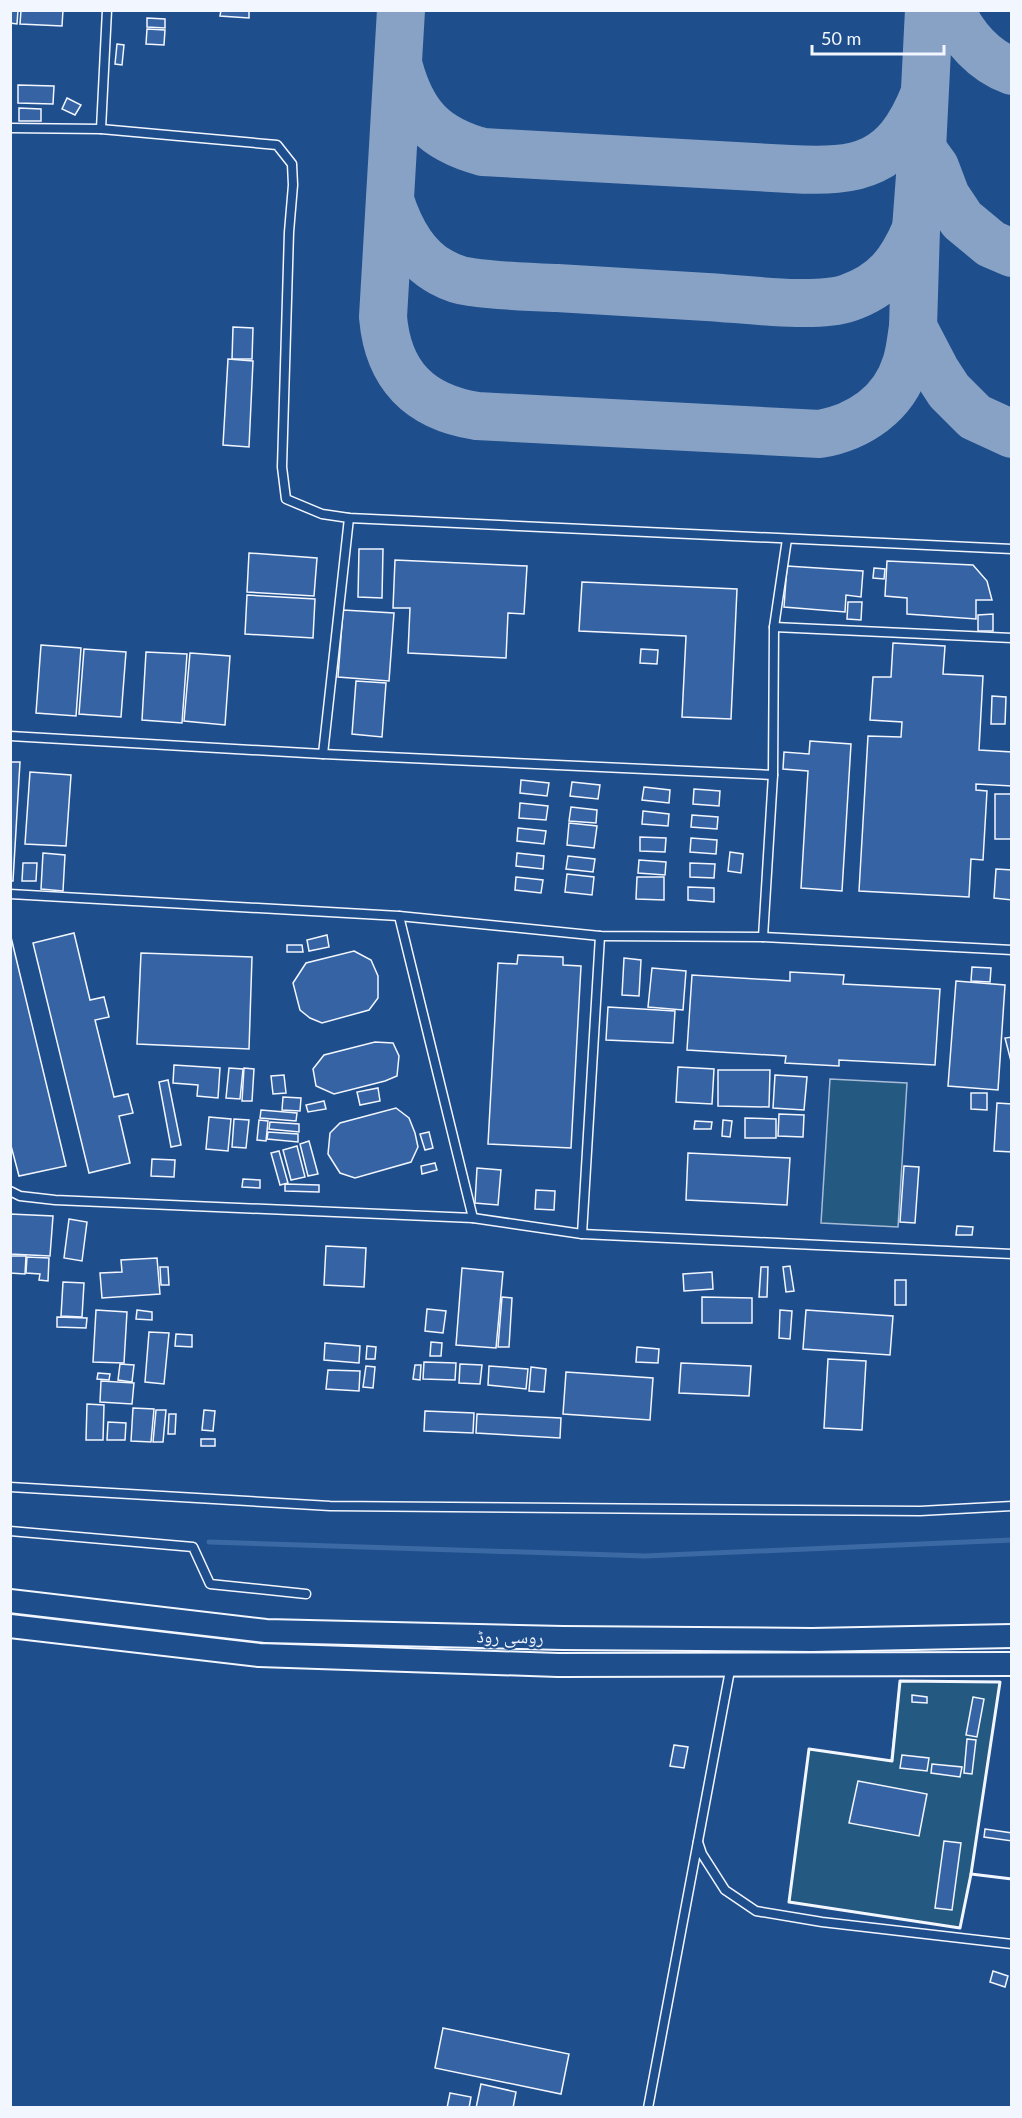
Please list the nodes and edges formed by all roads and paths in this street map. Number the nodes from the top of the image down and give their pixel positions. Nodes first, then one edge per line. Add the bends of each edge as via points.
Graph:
1 (107, 10) edge
2 (10, 128) edge
3 (101, 129) junction
4 (349, 518) junction
5 (787, 539) junction
6 (1011, 549) edge
7 (774, 627) junction
8 (1011, 638) edge
9 (10, 736) edge
10 (323, 754) junction
11 (773, 776) junction
12 (10, 894) edge
13 (399, 916) junction
14 (600, 936) junction
15 (763, 937) junction
16 (1011, 950) edge
17 (10, 1191) edge
18 (473, 1218) junction
19 (582, 1234) junction
20 (1011, 1254) edge
21 (10, 1487) edge
22 (1011, 1506) edge
23 (10, 1531) edge
24 (306, 1594) dead end
25 (10, 1601) edge
26 (10, 1626) edge
27 (1011, 1636) edge
28 (1011, 1664) edge
29 (731, 1665) junction
30 (698, 1842) junction
31 (1011, 1944) edge
32 (648, 2108) edge

1 - 3 lane
2 - 3 lane
3 - 4 lane via 277,145 292,164 282,467 286,499 322,514
4 - 5 lane
4 - 10 lane
5 - 6 lane
5 - 7 lane
7 - 8 lane
7 - 11 lane
9 - 10 lane
10 - 11 lane
11 - 15 lane
12 - 13 lane
13 - 14 lane
13 - 18 lane
14 - 15 lane
14 - 19 lane
15 - 16 lane
17 - 18 lane via 55,1200
18 - 19 lane
19 - 20 lane
21 - 22 lane via 330,1506 920,1511
23 - 24 lane via 193,1547 210,1584
25 - 27 main road, روسی روڈ via 266,1631 812,1640
26 - 29 main road, روسی روڈ via 259,1655 558,1665
28 - 29 main road, روسی روڈ
29 - 30 lane
30 - 31 lane via 725,1890 756,1911
30 - 32 lane

